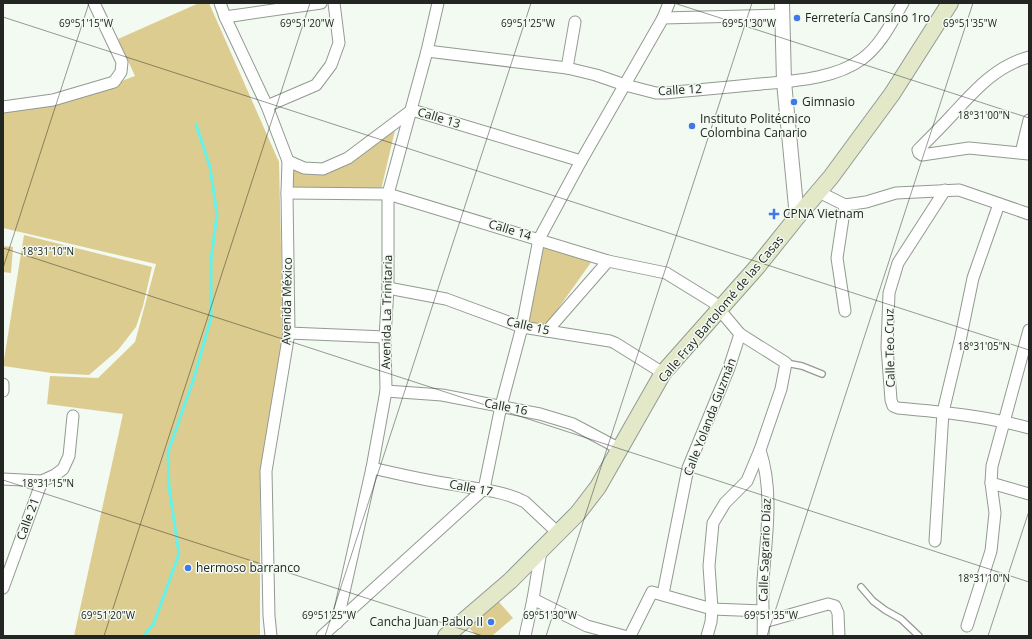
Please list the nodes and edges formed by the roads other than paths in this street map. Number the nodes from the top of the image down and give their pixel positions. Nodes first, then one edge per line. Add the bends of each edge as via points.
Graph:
1 (94, 3) edge
2 (220, 3) edge
3 (321, 3) edge
4 (334, 3) edge
5 (438, 3) edge
6 (669, 3) edge
7 (903, 3) edge
8 (950, 3) edge
9 (782, 9) edge
10 (225, 17) junction
11 (662, 18) junction
12 (575, 22) dead end
13 (427, 51) junction
14 (1029, 58) edge
15 (567, 68) junction
16 (784, 82) junction
17 (625, 86) junction
18 (267, 106) junction
19 (3, 107) edge
20 (412, 110) junction
21 (1029, 120) edge
22 (1025, 153) edge
23 (288, 161) junction
24 (581, 161) junction
25 (945, 190) junction
26 (819, 192) junction
27 (287, 193) junction
28 (388, 194) junction
29 (999, 204) junction
30 (845, 205) junction
31 (1029, 214) edge
32 (797, 217) junction
33 (539, 239) junction
34 (608, 261) junction
35 (388, 288) junction
36 (719, 310) junction
37 (845, 311) dead end
38 (522, 327) junction
39 (547, 330) junction
40 (1029, 330) edge
41 (289, 333) junction
42 (740, 334) junction
43 (385, 337) junction
44 (786, 363) junction
45 (663, 374) junction
46 (822, 374) dead end
47 (3, 384) edge
48 (3, 391) edge
49 (386, 391) junction
50 (501, 406) junction
51 (943, 412) junction
52 (73, 416) dead end
53 (1004, 421) junction
54 (1029, 428) edge
55 (620, 449) junction
56 (760, 450) junction
57 (372, 468) junction
58 (3, 479) edge
59 (42, 480) junction
60 (991, 483) junction
61 (484, 489) junction
62 (1029, 494) edge
63 (558, 533) junction
64 (935, 541) dead end
65 (541, 551) junction
66 (861, 587) dead end
67 (3, 588) edge
68 (663, 594) junction
69 (533, 600) junction
70 (712, 610) junction
71 (763, 617) junction
72 (337, 623) junction
73 (967, 626) dead end
74 (271, 636) edge
75 (322, 636) edge
76 (446, 636) edge
77 (525, 636) edge
78 (624, 636) edge
79 (630, 636) edge
80 (708, 636) edge
81 (763, 636) edge
82 (839, 636) edge
83 (919, 636) edge

1 - 19 street via 122,62 121,72 114,82 54,100
2 - 10 street, Avenida México
3 - 10 street
4 - 18 street via 339,43 331,65 316,85
5 - 13 street, Avenida La Trinitaria
6 - 11 street
7 - 16 street, Calle 12 via 884,37 862,59 830,75
8 - 26 main road, Calle Fray Bartolomé de las Casas via 892,94 832,178
9 - 11 street
9 - 16 street
10 - 18 street, Avenida México
11 - 17 street
12 - 15 street
13 - 15 street, Calle 12
13 - 20 street, Avenida La Trinitaria
14 - 22 street via 1018,60 998,71 982,84 918,150 922,155 969,148
15 - 17 street, Calle 12
16 - 17 street, Calle 12 via 665,93
16 - 32 street
17 - 24 street
18 - 23 street, Avenida México
20 - 23 street, Calle 13 via 348,158 323,169 304,168
20 - 24 street, Calle 13
20 - 28 street, Avenida La Trinitaria
21 - 22 street
23 - 27 street, Avenida México
24 - 33 street
25 - 29 street via 959,190
25 - 30 street via 896,192 866,202
25 - 51 street, Calle Teo Cruz via 898,263 890,293 887,347 893,406
26 - 30 street
26 - 32 main road, Calle Fray Bartolomé de las Casas
27 - 28 street, Calle 14
27 - 41 street, Avenida México
28 - 33 street, Calle 14
28 - 35 street, Avenida La Trinitaria
29 - 31 street
29 - 51 street via 973,278
30 - 37 street via 837,258
32 - 36 main road, Calle Fray Bartolomé de las Casas
33 - 34 street, Calle 14
33 - 38 street
34 - 36 street, Calle 14 via 671,275 710,300
34 - 39 street
35 - 38 street, Calle 15 via 446,299
35 - 43 street, Avenida La Trinitaria
36 - 42 street
36 - 45 main road, Calle Fray Bartolomé de las Casas
38 - 39 street, Calle 15
38 - 50 street
39 - 45 street, Calle 15 via 615,343
40 - 53 street
41 - 43 street
41 - 74 street, Avenida México via 266,471
42 - 44 street
42 - 68 street, Calle Yolanda Guzmán via 729,368 688,468
43 - 49 street, Avenida La Trinitaria
44 - 46 lane
44 - 56 street via 781,389
45 - 55 main road, Calle Fray Bartolomé de las Casas
47 - 48 street
49 - 50 street, Calle 16 via 442,395
49 - 57 street, Avenida La Trinitaria
50 - 55 street, Calle 16 via 573,424
50 - 61 street
51 - 53 street, Calle Teo Cruz
51 - 64 street
52 - 59 street via 69,456 63,469
53 - 54 street, Calle Teo Cruz
53 - 60 street via 992,466
55 - 63 main road, Calle Fray Bartolomé de las Casas via 598,487
56 - 70 street via 747,481 724,503 713,523 709,566
56 - 71 street, Calle Sagrario Díaz via 768,496
57 - 61 street, Calle 17
57 - 72 street, Avenida La Trinitaria
58 - 59 street
59 - 67 street, Calle 21
60 - 62 street
60 - 73 street via 995,513 991,551
61 - 63 street, Calle 17 via 519,499
61 - 72 street
63 - 65 main road, Calle Fray Bartolomé de las Casas
65 - 69 street
65 - 76 main road, Calle Fray Bartolomé de las Casas
66 - 83 lane via 873,601 901,619
68 - 70 street
68 - 79 street via 652,592
69 - 77 street
69 - 78 street via 587,626
70 - 71 street
70 - 80 street
71 - 81 street, Calle Sagrario Díaz
71 - 82 street via 832,604 836,606 838,613
72 - 75 street

